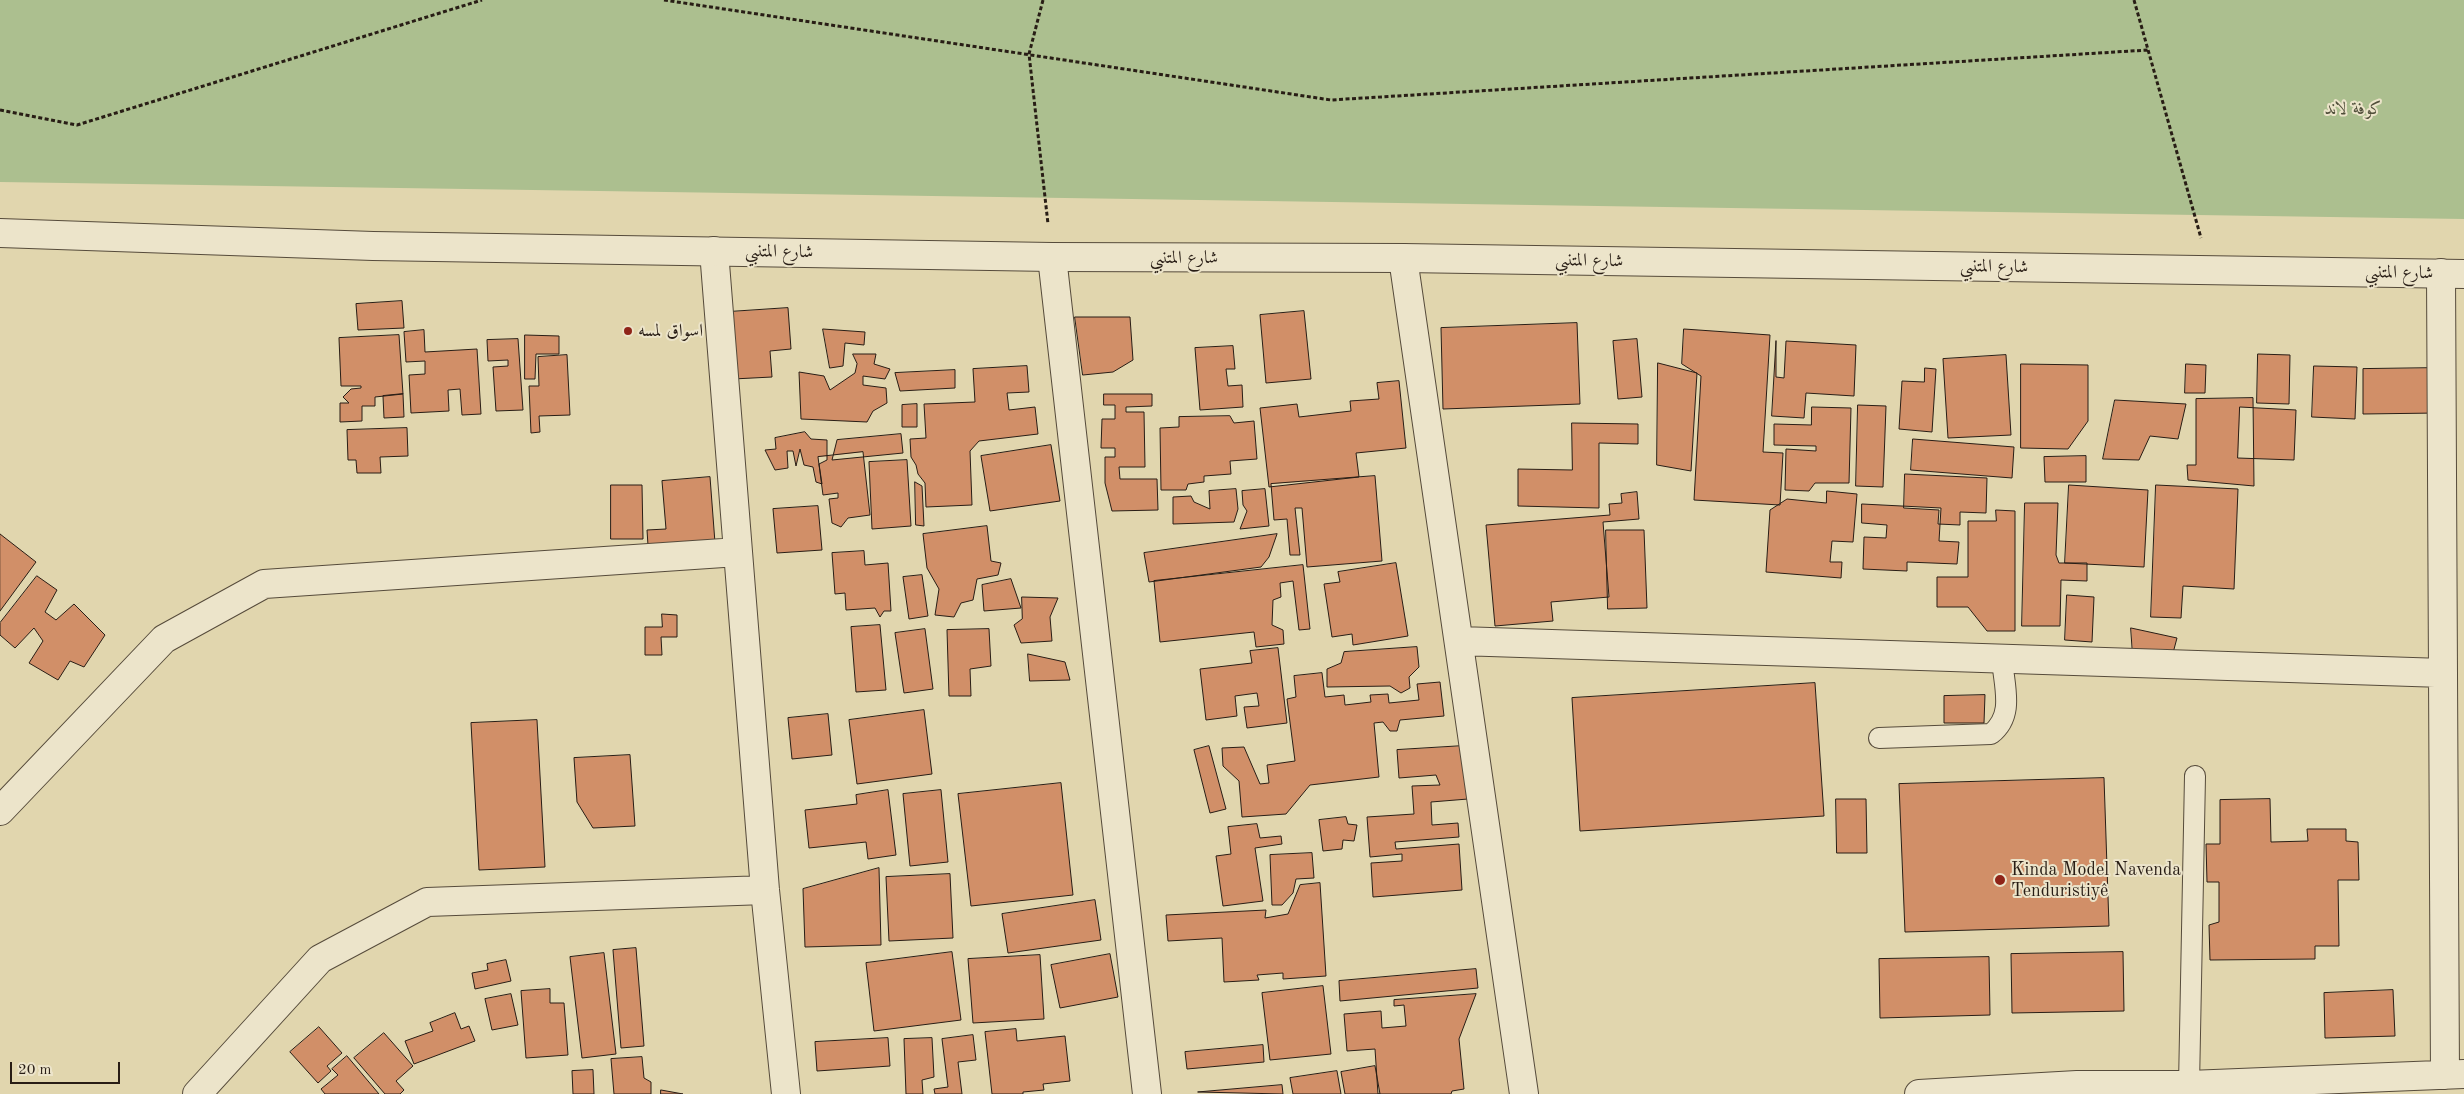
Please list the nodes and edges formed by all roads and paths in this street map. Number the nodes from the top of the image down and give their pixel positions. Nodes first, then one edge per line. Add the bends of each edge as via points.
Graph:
1 (482, 0) edge
2 (664, 0) edge
3 (1043, 0) edge
4 (2134, 0) edge
5 (2148, 50) junction
6 (1028, 54) junction
7 (0, 110) edge
8 (3, 237) edge
9 (714, 251) junction
10 (1052, 257) junction
11 (1403, 258) junction
12 (2210, 270) junction
13 (2453, 274) edge
14 (738, 552) junction
15 (1459, 641) junction
16 (2002, 659) junction
17 (2443, 673) junction
18 (1879, 738) dead end
19 (2195, 776) dead end
20 (0, 812) edge
21 (765, 890) junction
22 (2455, 1074) edge
23 (2189, 1085) junction
24 (2077, 1089) edge
25 (197, 1094) edge
26 (786, 1094) edge
27 (1148, 1094) edge
28 (1524, 1094) edge
29 (1919, 1094) edge

1 - 7 path via 77,125
2 - 6 path
3 - 6 path
4 - 5 path
5 - 6 path via 1330,100
5 - 12 path
6 - 10 path
8 - 9 street, شارع المتنبي
9 - 10 street, شارع المتنبي
9 - 14 street
10 - 11 street, شارع المتنبي
10 - 27 street
11 - 12 street, شارع المتنبي
11 - 15 street
12 - 13 street, شارع المتنبي
13 - 17 street
14 - 20 street via 264,584 164,639
14 - 21 street
15 - 16 street
15 - 28 street
16 - 17 street
16 - 18 lane via 2006,713 2001,726 1991,734
17 - 22 street
19 - 23 lane
21 - 25 street via 428,902 320,959
21 - 26 street
22 - 23 street
23 - 24 street
24 - 29 street

